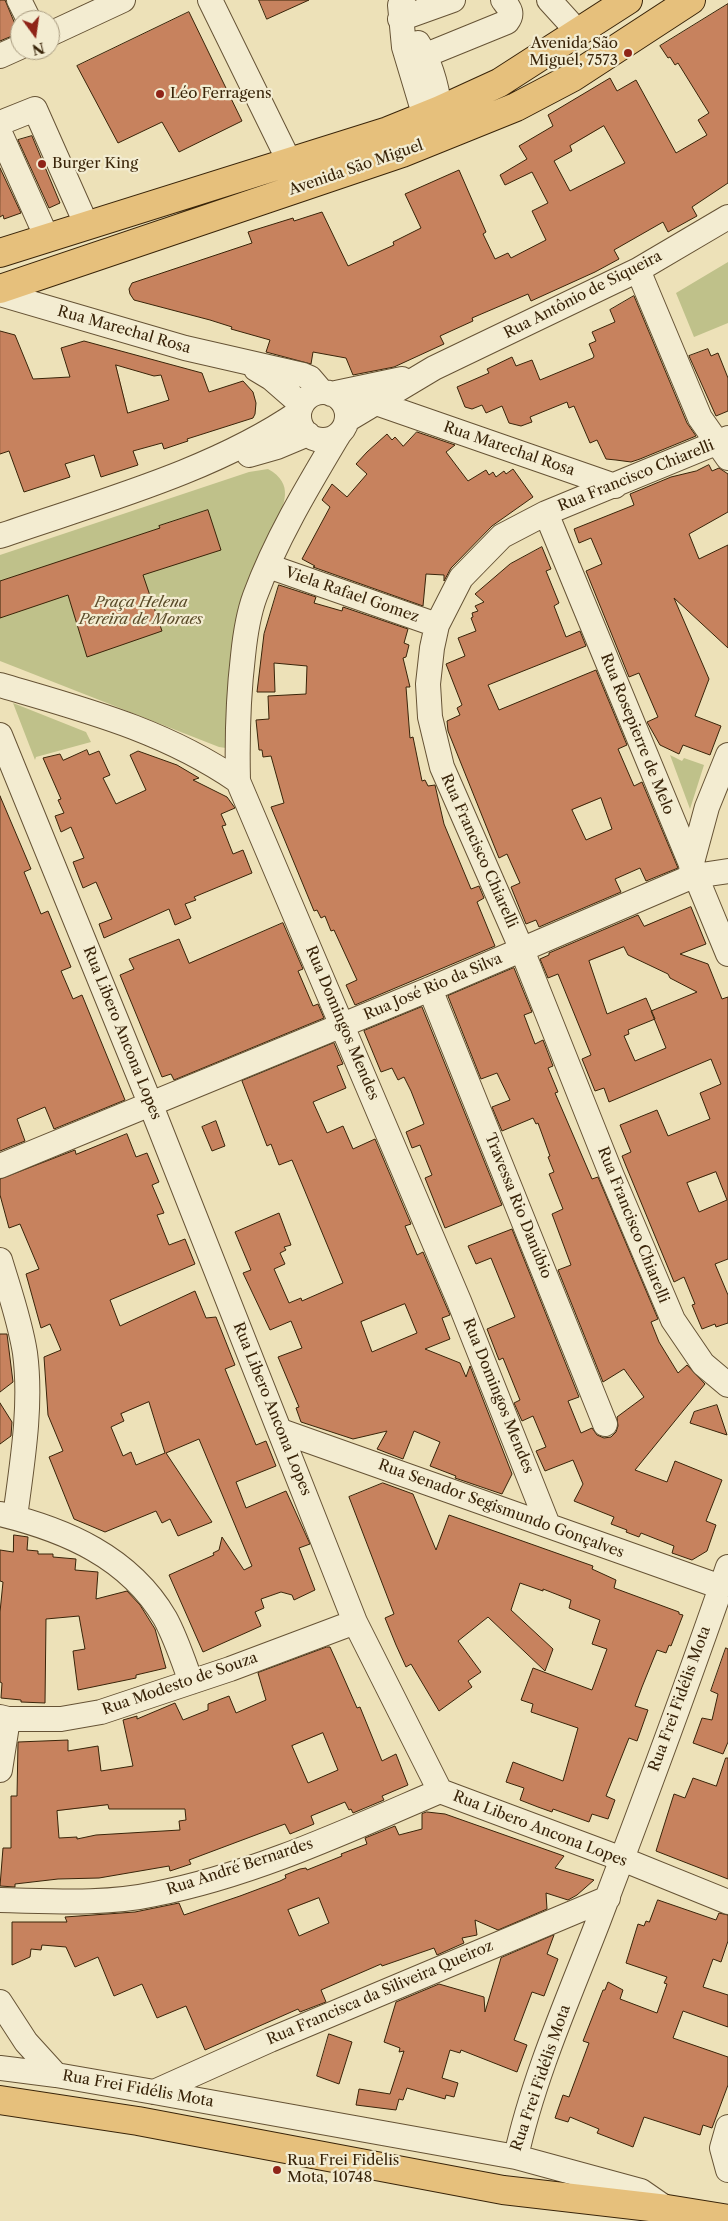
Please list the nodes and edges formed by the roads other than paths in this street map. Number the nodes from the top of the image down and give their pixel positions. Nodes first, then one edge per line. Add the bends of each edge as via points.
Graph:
1 (123, 0) edge
2 (210, 0) edge
3 (453, 0) edge
4 (503, 0) edge
5 (550, 0) edge
6 (628, 0) edge
7 (691, 0) edge
8 (402, 15) edge
9 (60, 29) edge
10 (579, 33) junction
11 (426, 55) junction
12 (432, 113) junction
13 (0, 123) edge
14 (0, 133) edge
15 (290, 163) junction
16 (728, 217) edge
17 (87, 226) junction
18 (47, 238) junction
19 (0, 253) edge
20 (638, 270) junction
21 (0, 289) edge
22 (0, 294) edge
23 (248, 364) junction
24 (434, 368) junction
25 (327, 393) junction
26 (376, 402) junction
27 (300, 408) junction
28 (343, 427) junction
29 (311, 437) junction
30 (725, 446) edge
31 (175, 475) junction
32 (615, 486) junction
33 (294, 512) junction
34 (546, 513) junction
35 (0, 536) edge
36 (268, 566) junction
37 (437, 625) junction
38 (0, 685) edge
39 (0, 735) edge
40 (728, 755) edge
41 (238, 781) junction
42 (693, 871) junction
43 (728, 871) edge
44 (522, 950) junction
45 (728, 954) edge
46 (430, 989) junction
47 (343, 1024) junction
48 (150, 1103) junction
49 (0, 1166) edge
50 (0, 1260) edge
51 (728, 1386) edge
52 (605, 1424) dead end
53 (281, 1431) junction
54 (8, 1516) edge
55 (548, 1525) junction
56 (725, 1577) edge
57 (356, 1622) junction
58 (191, 1682) junction
59 (4, 1718) edge
60 (0, 1770) edge
61 (440, 1791) junction
62 (622, 1859) junction
63 (608, 1898) junction
64 (0, 1900) edge
65 (728, 1902) edge
66 (0, 2002) edge
67 (0, 2068) edge
68 (56, 2075) junction
69 (154, 2092) junction
70 (0, 2100) edge
71 (728, 2127) edge
72 (516, 2157) junction
73 (728, 2170) edge
74 (503, 2190) junction
75 (667, 2209) junction
76 (728, 2219) edge
77 (603, 2221) edge

1 - 9 street
2 - 15 street
3 - 8 street
4 - 11 street via 511,10 507,22
5 - 10 street
6 - 10 main road, Avenida São Miguel
7 - 21 main road, Avenida São Miguel via 573,77 516,107 402,153
8 - 11 street
8 - 12 street via 406,59
10 - 12 main road, Avenida São Miguel via 500,83
11 - 12 street via 438,93
12 - 15 main road, Avenida São Miguel
13 - 17 street via 35,109
14 - 18 street
15 - 17 main road, Avenida São Miguel
16 - 20 street, Rua Antônio de Siqueira
17 - 18 main road, Avenida São Miguel
18 - 19 main road, Avenida São Miguel
20 - 24 street, Rua Antônio de Siqueira
20 - 30 street via 700,418
22 - 23 street, Rua Marechal Rosa
23 - 25 street, Rua Marechal Rosa via 303,375
23 - 27 street, Rua Marechal Rosa via 271,378
24 - 25 street, Rua Antônio de Siqueira via 365,388
24 - 26 street, Rua Antônio de Siqueira
25 - 27 street via 314,394
25 - 28 street via 344,404
26 - 28 street, Rua Antônio de Siqueira
26 - 32 street, Rua Marechal Rosa
27 - 29 street via 302,428
27 - 31 street via 270,432
28 - 29 street via 323,440
28 - 33 street, Rua Domingos Mendes
29 - 31 street
29 - 33 street, Rua Domingos Mendes
30 - 32 street, Rua Francisco Chiarelli
31 - 35 street
32 - 34 street, Rua Francisco Chiarelli
33 - 36 street, Rua Domingos Mendes
34 - 37 street, Rua Francisco Chiarelli via 502,536 461,578
34 - 42 street, Rua Rosepierre de Melo
36 - 37 street, Viela Rafael Gomez
36 - 41 street, Rua Domingos Mendes via 254,598 245,637 237,724
37 - 44 street, Rua Francisco Chiarelli via 428,684 435,742 442,768
38 - 41 street via 109,717 208,760
39 - 48 street, Rua Libero Ancona Lopes
40 - 42 street via 707,807
41 - 47 street, Rua Domingos Mendes
42 - 43 street, Rua José Rio da Silva
42 - 44 street, Rua José Rio da Silva
42 - 45 street, Rua Rosepierre de Melo
44 - 46 street, Rua José Rio da Silva
44 - 51 street, Rua Francisco Chiarelli via 673,1320 703,1364
46 - 47 street, Rua José Rio da Silva
46 - 52 street, Travessa Rio Danúbio
47 - 48 street, Rua José Rio da Silva
47 - 55 street, Rua Domingos Mendes
48 - 49 street, Rua José Rio da Silva
48 - 53 street, Rua Libero Ancona Lopes
50 - 54 street via 25,1353 24,1449
53 - 55 street, Rua Senador Segismundo Gonçalves
53 - 57 street, Rua Libero Ancona Lopes
54 - 58 street via 56,1530 92,1546 125,1570 144,1589 164,1618
55 - 56 street, Rua Senador Segismundo Gonçalves
56 - 62 street, Rua Frei Fidélis Mota
57 - 58 street, Rua Modesto de Souza
57 - 61 street, Rua Libero Ancona Lopes
58 - 59 street, Rua Modesto de Souza via 101,1712 61,1719
59 - 60 street
61 - 62 street, Rua Libero Ancona Lopes
61 - 64 street, Rua André Bernardes via 269,1861 154,1895 59,1902
62 - 63 street, Rua Frei Fidélis Mota
62 - 65 street, Rua Libero Ancona Lopes
63 - 69 street, Rua Francisca da Siliveira Queiroz
63 - 72 street, Rua Frei Fidélis Mota via 550,2047
66 - 68 street via 26,2042
67 - 68 street, Rua Frei Fidélis Mota
68 - 69 street, Rua Frei Fidélis Mota
69 - 72 street, Rua Frei Fidélis Mota
70 - 74 main road via 138,2121
71 - 73 street via 722,2148
72 - 75 street via 641,2191
74 - 75 main road
74 - 77 main road
75 - 76 main road

